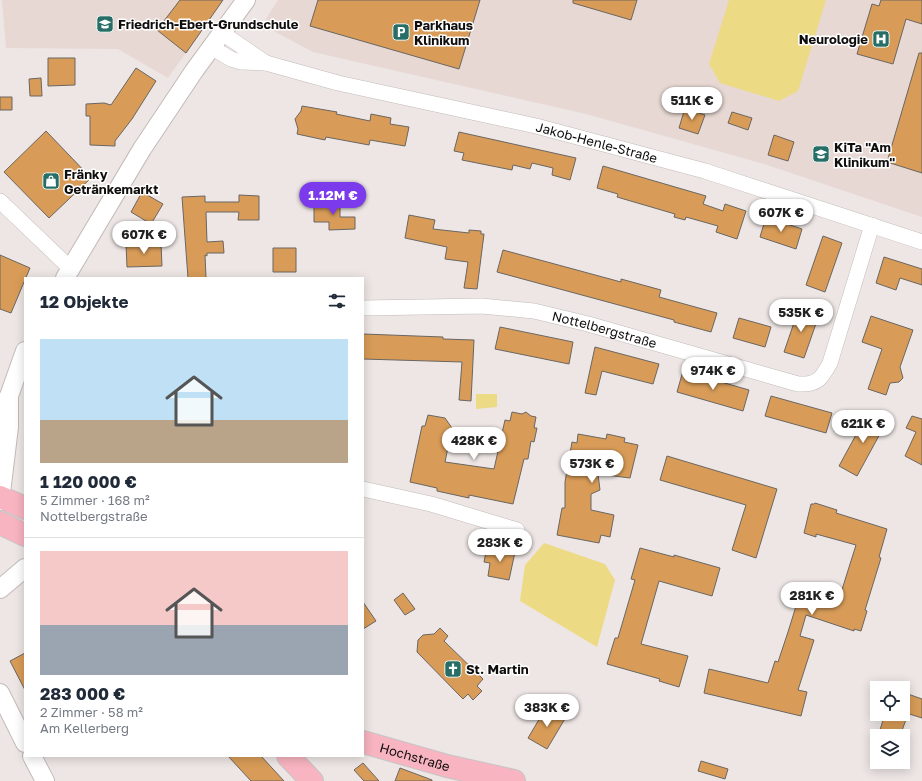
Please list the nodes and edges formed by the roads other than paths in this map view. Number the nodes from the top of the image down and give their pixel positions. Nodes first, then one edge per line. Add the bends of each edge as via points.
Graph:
1 (246, 0) edge
2 (216, 40) junction
3 (0, 201) edge
4 (872, 225) junction
5 (922, 242) edge
6 (68, 274) edge
7 (364, 308) edge
8 (24, 353) edge
9 (4, 403) edge
10 (364, 489) edge
11 (0, 497) edge
12 (0, 501) edge
13 (24, 508) edge
14 (0, 523) edge
15 (517, 530) dead end
16 (24, 535) edge
17 (24, 569) edge
18 (0, 588) edge
19 (0, 693) edge
20 (24, 741) edge
21 (364, 742) edge
22 (33, 757) edge
23 (291, 758) edge
24 (45, 781) edge
25 (312, 781) edge
26 (514, 781) edge

1 - 2 street
2 - 4 street, Jakob-Henle-Straße via 231,59 266,63 338,83 536,126 705,171
2 - 6 street via 142,149
3 - 6 street
4 - 5 street, Jakob-Henle-Straße
4 - 7 street, Nottelbergstraße via 830,363 821,379 810,384 798,384 534,311 482,306
8 - 9 street
9 - 11 street via 9,427
10 - 15 street via 431,504
11 - 12 street
11 - 13 main road
14 - 16 main road
17 - 18 street
19 - 20 street
21 - 26 main road, Hochstraße via 447,766
22 - 24 street
23 - 25 main road

